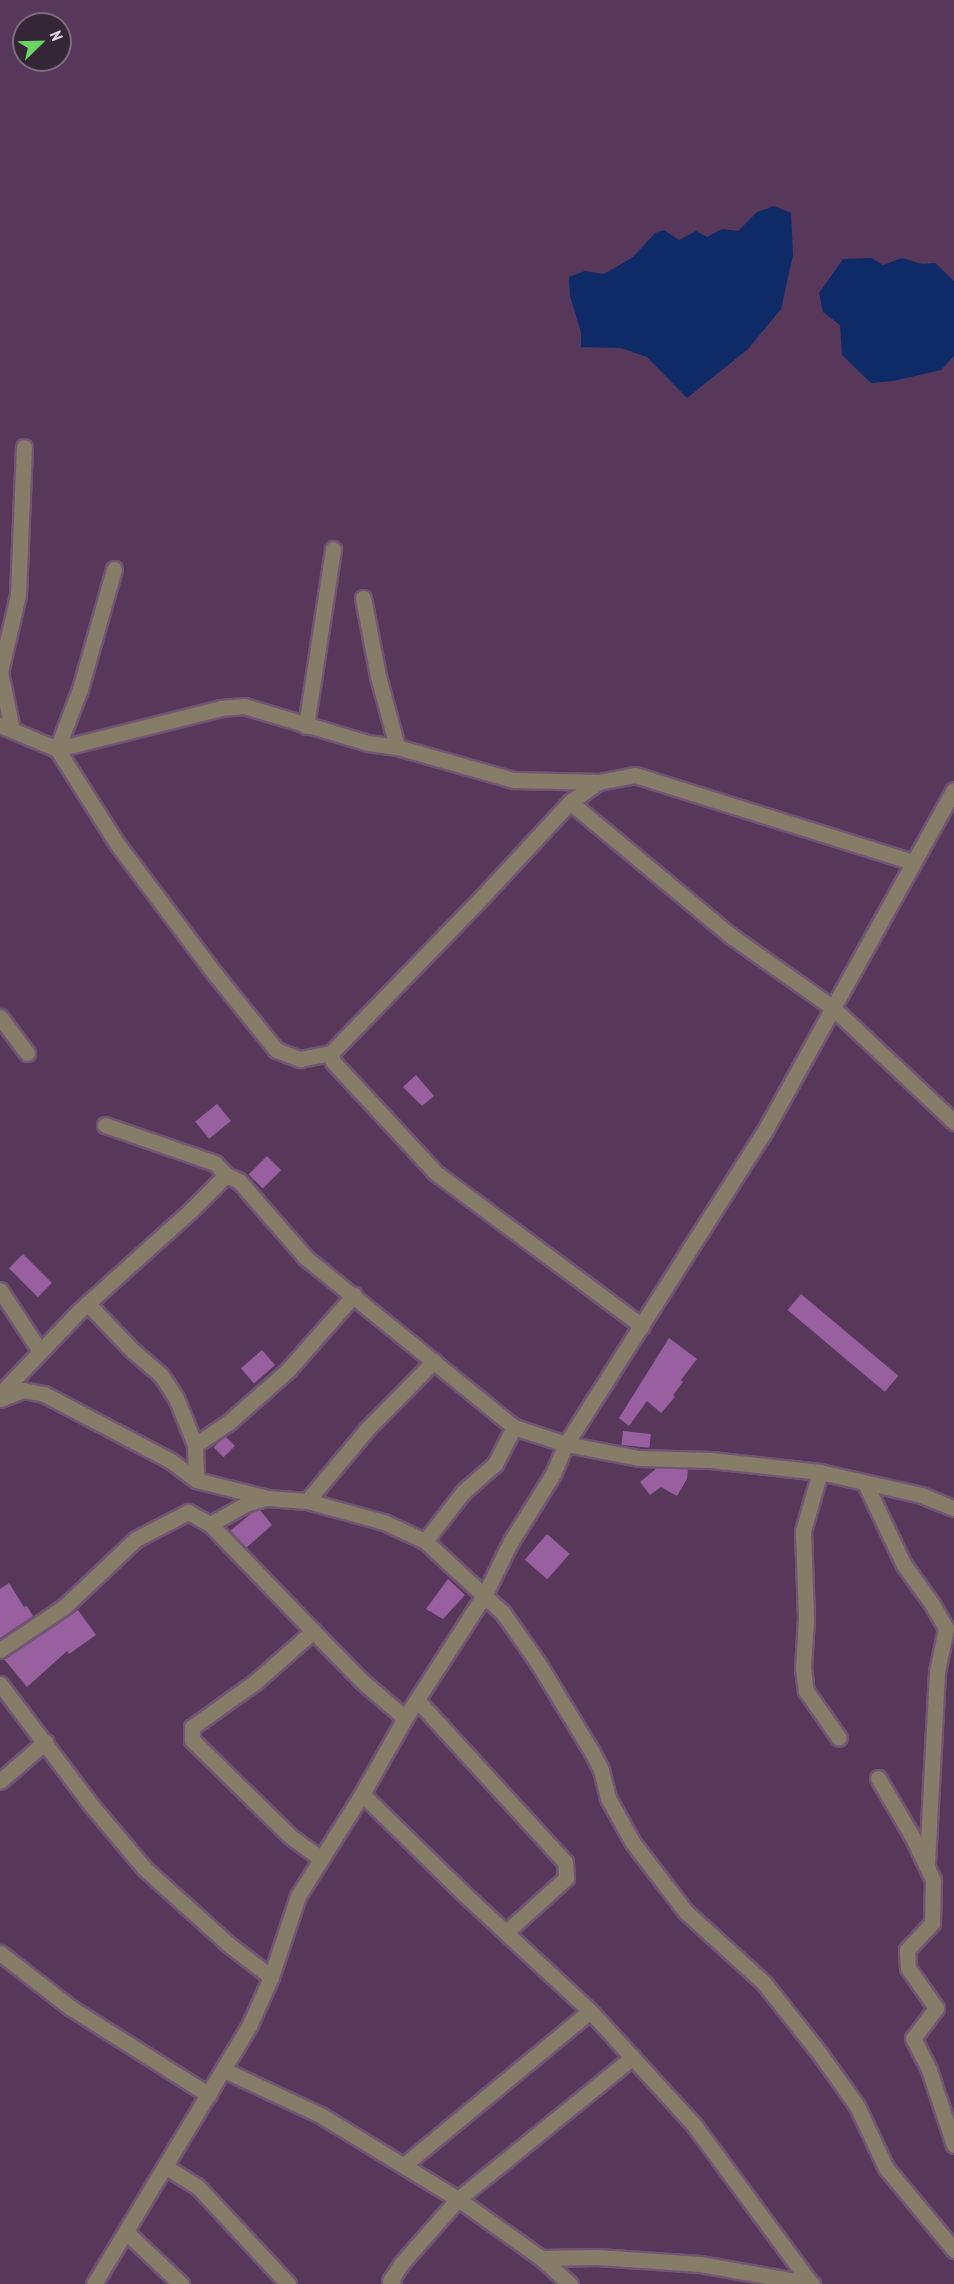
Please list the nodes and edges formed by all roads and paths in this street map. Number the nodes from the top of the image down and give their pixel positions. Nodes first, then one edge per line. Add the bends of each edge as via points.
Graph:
1 (24, 447) dead end
2 (333, 549) dead end
3 (114, 570) dead end
4 (363, 598) dead end
5 (306, 726) junction
6 (6, 727) edge
7 (397, 747) junction
8 (57, 749) junction
9 (599, 782) junction
10 (954, 790) edge
11 (570, 802) junction
12 (912, 862) junction
13 (832, 1006) junction
14 (0, 1017) edge
15 (27, 1053) dead end
16 (331, 1053) junction
17 (954, 1122) edge
18 (105, 1125) dead end
19 (226, 1175) junction
20 (0, 1290) edge
21 (354, 1295) junction
22 (88, 1304) junction
23 (642, 1326) junction
24 (40, 1351) junction
25 (434, 1361) junction
26 (0, 1397) edge
27 (514, 1427) junction
28 (566, 1444) junction
29 (195, 1445) junction
30 (820, 1472) junction
31 (196, 1480) junction
32 (865, 1483) junction
33 (267, 1498) junction
34 (306, 1501) junction
35 (954, 1508) edge
36 (210, 1524) junction
37 (425, 1541) junction
38 (485, 1594) junction
39 (313, 1631) junction
40 (0, 1650) edge
41 (0, 1684) edge
42 (417, 1700) junction
43 (405, 1718) junction
44 (839, 1738) dead end
45 (45, 1742) junction
46 (878, 1778) dead end
47 (0, 1781) edge
48 (362, 1794) junction
49 (320, 1858) junction
50 (927, 1866) junction
51 (506, 1932) junction
52 (3, 1962) edge
53 (271, 1977) junction
54 (590, 2011) junction
55 (633, 2057) junction
56 (224, 2070) junction
57 (209, 2095) junction
58 (954, 2145) edge
59 (404, 2165) junction
60 (166, 2167) junction
61 (458, 2199) junction
62 (126, 2232) junction
63 (954, 2250) edge
64 (541, 2258) junction
65 (811, 2283) edge
66 (94, 2284) edge
67 (181, 2284) edge
68 (288, 2284) edge
69 (393, 2284) edge
70 (570, 2284) edge

1 - 6 street via 18,595 0,672
2 - 5 street
3 - 8 street via 80,689
4 - 7 street
5 - 7 street
5 - 8 street via 244,706 221,708
6 - 8 street
7 - 9 street via 514,780
8 - 16 street via 118,845 276,1050 300,1059
9 - 11 street
9 - 12 street via 635,775
10 - 12 street
11 - 13 street via 731,936
11 - 16 street
12 - 13 street
13 - 17 street
13 - 23 street via 763,1134
14 - 15 street
16 - 23 street via 333,1062 435,1172
18 - 19 street via 215,1163
19 - 21 street via 239,1181 306,1258
19 - 22 street
20 - 24 street
21 - 25 street
21 - 29 street via 288,1370
22 - 24 street
22 - 29 street via 161,1375 180,1405
23 - 28 street
24 - 26 street
25 - 27 street
25 - 34 street via 368,1428
26 - 31 street via 23,1390 44,1394 171,1461
27 - 28 street
27 - 37 street via 495,1464 463,1492
28 - 30 street via 639,1458 711,1460
28 - 38 street
29 - 31 street
30 - 32 street
30 - 44 street via 803,1531 803,1668 806,1691
31 - 33 street
32 - 35 street via 921,1495
32 - 50 street via 904,1564 946,1628 937,1672
33 - 34 street
33 - 36 street via 248,1503
34 - 37 street via 384,1522
36 - 39 street
36 - 40 street via 188,1512 151,1530 121,1552 58,1612
37 - 38 street
38 - 42 street
38 - 63 street via 538,1663 592,1752 608,1798 633,1843 686,1912 764,1983 806,2036 856,2106 886,2168
39 - 43 street
39 - 49 street via 261,1677 192,1726 192,1740 290,1836
41 - 45 street
42 - 43 street
42 - 51 street via 566,1862 566,1878
43 - 48 street
45 - 47 street
45 - 53 street via 144,1868
46 - 50 street
48 - 49 street
48 - 51 street
49 - 53 street via 298,1896
50 - 58 street via 933,1880 932,1923 907,1950 908,1968 936,2008 913,2038 929,2070
51 - 54 street
52 - 57 street
53 - 56 street
54 - 55 street
54 - 59 street
55 - 61 street
55 - 65 street via 694,2125
56 - 57 street
56 - 59 street via 322,2116
57 - 60 street
59 - 61 street
60 - 62 street
60 - 68 street via 197,2187
61 - 64 street
61 - 69 street via 401,2264 390,2281
62 - 66 street
62 - 67 street
64 - 65 street via 597,2257 700,2265
64 - 70 street

